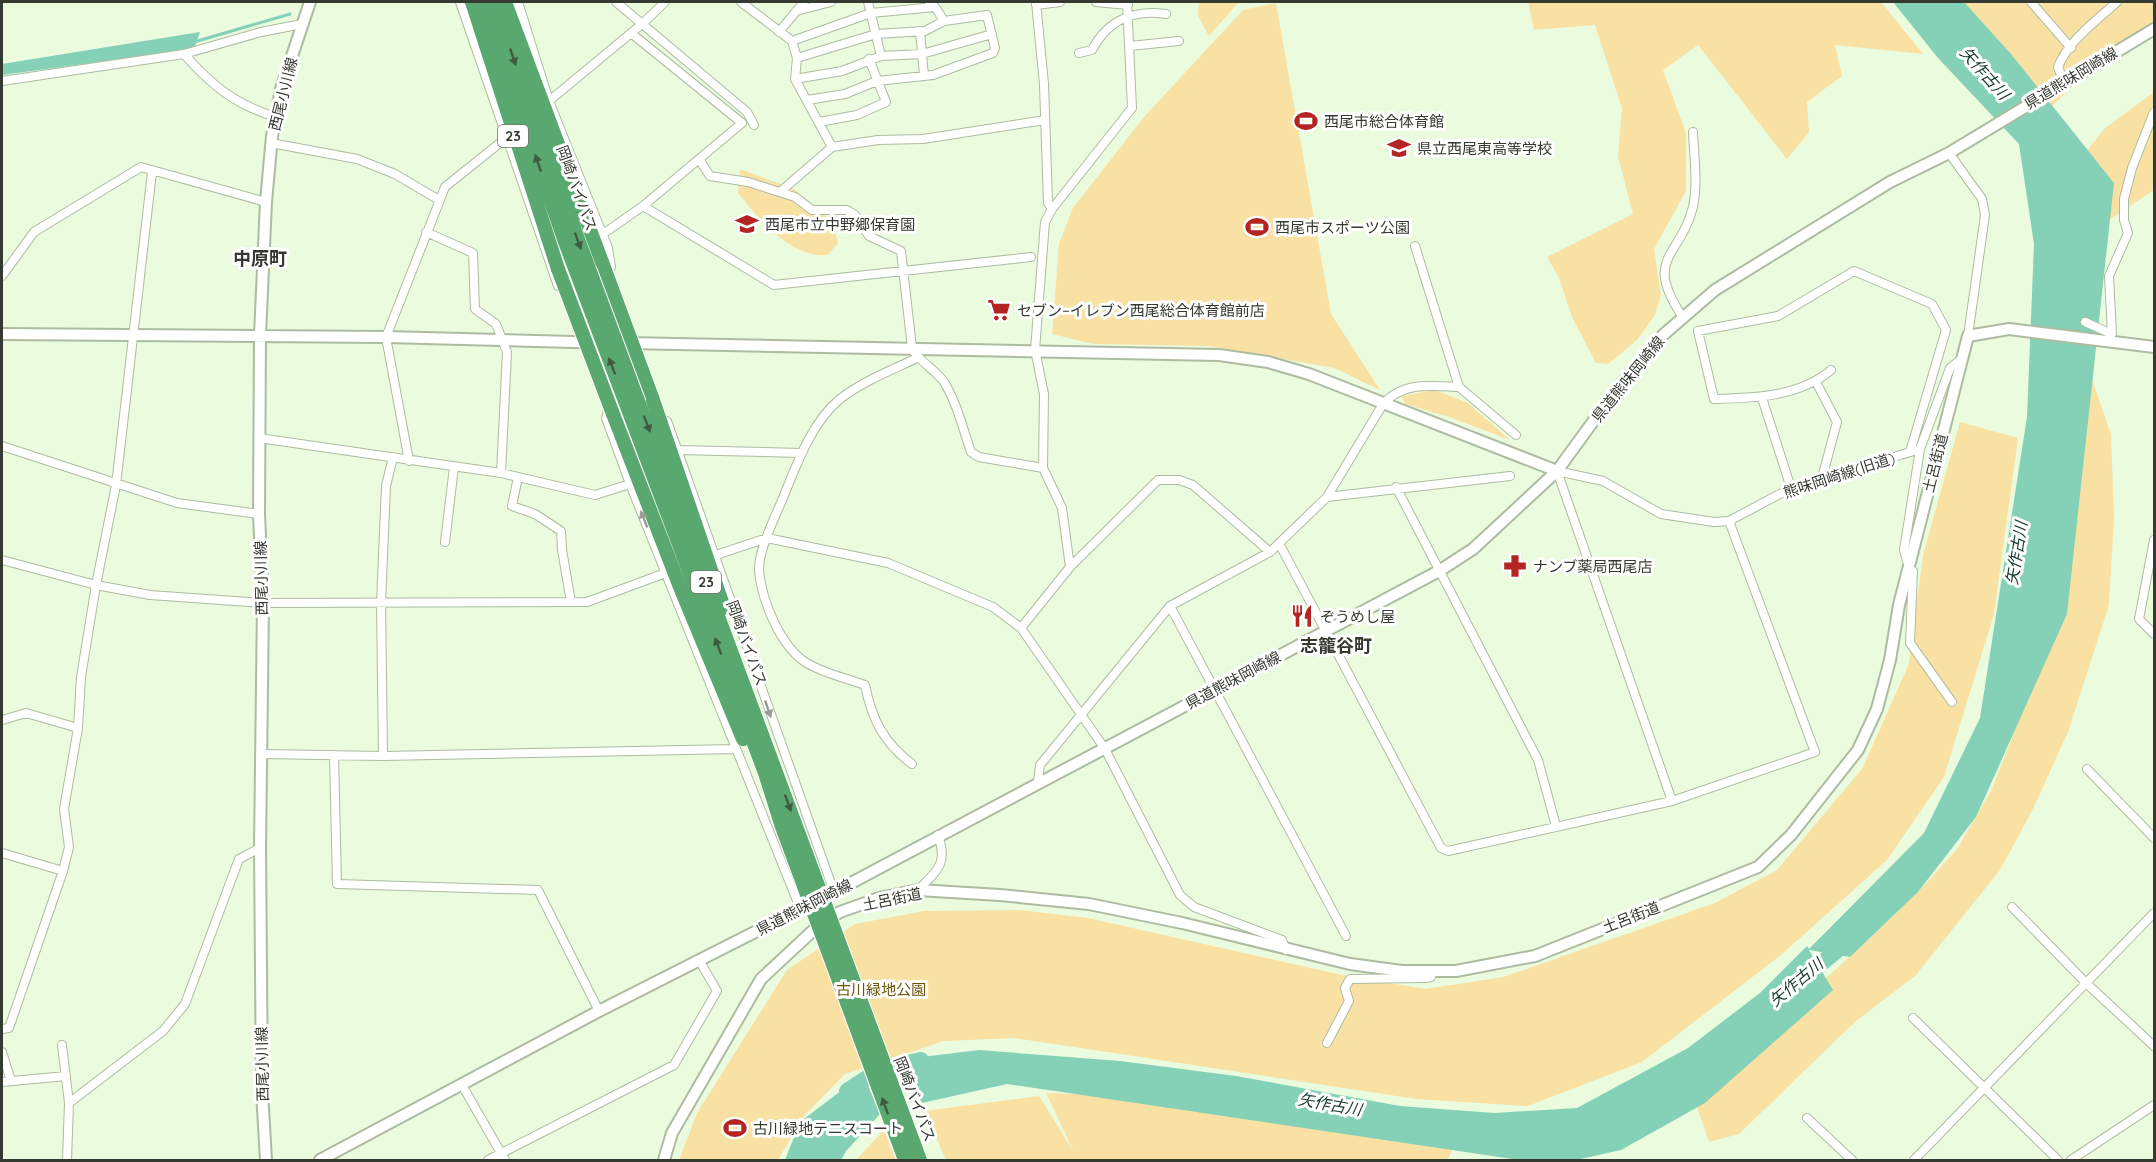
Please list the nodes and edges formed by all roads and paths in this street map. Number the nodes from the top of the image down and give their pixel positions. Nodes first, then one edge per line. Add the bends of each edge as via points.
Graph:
1 (310, 2) edge
2 (460, 2) edge
3 (472, 2) edge
4 (482, 2) edge
5 (495, 2) edge
6 (505, 2) edge
7 (518, 2) edge
8 (616, 2) edge
9 (665, 2) edge
10 (741, 2) edge
11 (804, 2) edge
12 (831, 2) edge
13 (868, 2) edge
14 (1060, 2) edge
15 (1096, 2) edge
16 (2031, 2) edge
17 (2117, 2) edge
18 (1036, 3) edge
19 (1128, 3) edge
20 (932, 4) edge
21 (796, 11) junction
22 (871, 14) junction
23 (1166, 14) dead end
24 (1129, 16) junction
25 (944, 21) junction
26 (302, 24) junction
27 (642, 24) junction
28 (2154, 28) edge
29 (920, 31) junction
30 (779, 32) junction
31 (631, 33) junction
32 (876, 34) junction
33 (992, 34) junction
34 (792, 41) junction
35 (1179, 41) dead end
36 (1130, 46) junction
37 (2071, 48) junction
38 (1079, 53) dead end
39 (184, 54) junction
40 (922, 54) junction
41 (881, 56) junction
42 (797, 58) junction
43 (869, 59) junction
44 (924, 76) junction
45 (795, 79) junction
46 (2, 81) edge
47 (878, 81) junction
48 (2064, 83) junction
49 (807, 100) junction
50 (549, 101) junction
51 (2154, 112) edge
52 (275, 117) junction
53 (1045, 120) junction
54 (819, 122) junction
55 (754, 125) dead end
56 (1693, 132) dead end
57 (505, 139) junction
58 (271, 143) junction
59 (832, 147) junction
60 (1949, 153) junction
61 (699, 159) junction
62 (152, 172) junction
63 (780, 192) junction
64 (439, 200) junction
65 (266, 202) junction
66 (643, 206) junction
67 (1052, 209) junction
68 (426, 232) junction
69 (603, 234) junction
70 (1415, 246) dead end
71 (1031, 256) dead end
72 (903, 271) junction
73 (2, 276) edge
74 (606, 277) junction
75 (574, 310) junction
76 (1682, 316) junction
77 (2085, 321) dead end
78 (2, 334) edge
79 (135, 334) junction
80 (260, 335) junction
81 (1968, 336) junction
82 (386, 337) junction
83 (2113, 338) junction
84 (504, 340) junction
85 (586, 342) junction
86 (631, 344) junction
87 (2154, 347) edge
88 (1035, 350) junction
89 (915, 353) junction
90 (1961, 359) junction
91 (1831, 369) dead end
92 (643, 374) junction
93 (1816, 382) junction
94 (1459, 387) junction
95 (1762, 398) junction
96 (1383, 404) junction
97 (612, 409) junction
98 (1516, 435) dead end
99 (259, 438) junction
100 (2, 446) edge
101 (1920, 449) junction
102 (678, 450) junction
103 (1910, 452) junction
104 (802, 453) junction
105 (393, 457) junction
106 (409, 461) junction
107 (454, 467) junction
108 (1043, 468) junction
109 (1557, 471) junction
110 (501, 473) junction
111 (1510, 476) dead end
112 (518, 477) junction
113 (1822, 478) junction
114 (630, 484) junction
115 (116, 485) junction
116 (1396, 487) junction
117 (1791, 488) junction
118 (1327, 497) junction
119 (259, 514) junction
120 (1729, 521) junction
121 (767, 538) junction
122 (2154, 540) edge
123 (446, 542) dead end
124 (1280, 544) junction
125 (1270, 552) junction
126 (716, 554) junction
127 (2, 560) edge
128 (1070, 567) junction
129 (1909, 568) junction
130 (1439, 571) junction
131 (665, 573) junction
132 (96, 585) junction
133 (571, 602) junction
134 (263, 603) junction
135 (381, 603) junction
136 (1170, 606) junction
137 (1021, 628) junction
138 (1326, 632) junction
139 (2154, 634) edge
140 (1214, 689) junction
141 (1952, 702) dead end
142 (1083, 715) junction
143 (2, 720) edge
144 (78, 728) junction
145 (763, 736) junction
146 (735, 749) junction
147 (1105, 749) junction
148 (260, 754) junction
149 (334, 755) junction
150 (383, 756) junction
151 (912, 764) dead end
152 (2086, 769) dead end
153 (765, 773) junction
154 (1038, 782) junction
155 (1672, 801) junction
156 (1556, 826) junction
157 (938, 835) junction
158 (2154, 838) edge
159 (260, 848) junction
160 (2, 853) edge
161 (63, 871) junction
162 (918, 890) junction
163 (834, 892) junction
164 (2012, 907) dead end
165 (800, 908) junction
166 (2154, 913) edge
167 (1346, 936) dead end
168 (1286, 950) junction
169 (699, 960) junction
170 (1433, 971) junction
171 (2086, 983) junction
172 (599, 1011) junction
173 (1914, 1018) dead end
174 (2, 1029) edge
175 (1328, 1043) dead end
176 (62, 1046) dead end
177 (2154, 1046) edge
178 (2, 1052) edge
179 (66, 1076) junction
180 (11, 1081) junction
181 (2, 1082) edge
182 (462, 1085) junction
183 (1983, 1088) junction
184 (69, 1103) junction
185 (2154, 1105) edge
186 (1807, 1118) dead end
187 (914, 1143) junction
188 (503, 1157) edge
189 (67, 1161) edge
190 (266, 1161) edge
191 (320, 1161) edge
192 (488, 1161) edge
193 (663, 1161) edge
194 (905, 1161) edge
195 (920, 1161) edge
196 (926, 1161) edge
197 (1852, 1161) edge
198 (1914, 1161) edge
199 (2058, 1161) edge
200 (2071, 1161) edge

1 - 26 street, 西尾小川線
2 - 57 street
3 - 75 highway, 23, bridge
153 -> 4 highway, 岡崎バイパス / 23, bridge via 565,242
5 -> 145 highway, 岡崎バイパス / 23, bridge via 578,239
6 - 74 highway, 23, bridge
7 - 50 street
8 - 27 street
9 - 27 street
10 - 30 street
11 - 21 street
12 - 21 street
13 - 22 street
14 - 18 street
15 - 19 street
16 - 37 street
17 - 37 street
18 - 53 street
19 - 24 street
20 - 22 street
20 - 25 street
21 - 30 street
22 - 32 street
22 - 34 street
23 - 24 street
24 - 36 street
24 - 38 street via 1116,21 1092,50
25 - 29 street
25 - 33 street via 987,15
26 - 39 street
26 - 52 street, 西尾小川線
27 - 31 street
27 - 55 street via 747,112
28 - 48 street, 県道熊味岡崎線
29 - 32 street
29 - 40 street
30 - 34 street
31 - 50 street
31 - 61 street via 742,123
32 - 41 street
32 - 42 street
33 - 40 street
33 - 44 street via 995,48 986,58
34 - 42 street
35 - 36 street
36 - 67 street via 1132,108
37 - 48 street via 2058,67
39 - 46 street
39 - 52 street via 230,98
40 - 41 street
40 - 44 street
41 - 43 street
42 - 45 street
43 - 45 street via 842,71
43 - 47 street
44 - 47 street
45 - 49 street
47 - 49 street via 845,94
47 - 54 street via 886,102 856,115
48 - 60 street, 県道熊味岡崎線
49 - 54 street
50 - 57 street
50 - 69 street
51 - 83 street via 2124,199 2128,233 2109,276
52 - 58 street, 西尾小川線
53 - 59 street via 923,140 878,140
53 - 67 street via 1048,203
54 - 59 street
56 - 76 street via 1693,205 1682,237 1673,245 1665,265 1669,296
57 - 64 street via 445,186
57 - 75 street via 552,274
58 - 64 street via 357,159 395,174
58 - 65 street, 西尾小川線
59 - 63 street
60 - 76 street, 県道熊味岡崎線 via 1890,182 1715,290
60 - 81 street via 1982,199 1985,215
61 - 63 street via 710,176
61 - 66 street
62 - 65 street
62 - 73 street via 141,167 34,232
62 - 79 street
63 - 72 street via 813,210 835,208 855,214 869,236 901,251
64 - 68 street
65 - 80 street, 西尾小川線
66 - 69 street
66 - 72 street via 774,285
67 - 88 street via 1045,222
68 - 82 street
68 - 84 street via 473,252 476,309 496,324
69 - 74 street via 611,267
70 - 94 street
71 - 72 street
72 - 89 street
74 - 86 highway, 23
75 - 85 highway, 23
76 - 109 street, 県道熊味岡崎線 via 1617,390
77 - 83 street
78 - 79 street
79 - 80 street
79 - 115 street
80 - 82 street
80 - 99 street, 西尾小川線
81 - 83 street via 2009,329
81 - 90 street, 土呂街道
82 - 84 street
82 - 106 street
83 - 87 street
84 - 85 street
84 - 110 street via 507,352
85 - 86 street
85 - 97 highway, 23
86 - 89 street
86 - 92 highway, 23
88 - 89 street
88 - 96 street via 1248,359 1309,374
88 - 108 street via 1044,394
89 - 104 street via 840,399 826,413
89 - 108 street via 952,396 971,452
90 - 101 street via 1950,368
90 - 129 street, 土呂街道
91 - 93 street
92 - 102 street via 653,384
92 - 145 highway, 23, bridge via 715,576 763,723
93 - 95 street
93 - 113 street via 1837,422
94 - 96 street via 1424,386 1395,391
94 - 98 street
95 - 103 street via 1714,399 1698,331 1778,316 1854,271 1932,304 1946,330
95 - 117 street
96 - 109 street
96 - 118 street
97 - 114 street via 606,417
97 - 153 highway, 23, bridge via 741,735
99 - 105 street
99 - 119 street, 西尾小川線
100 - 115 street
101 - 103 street, 熊味岡崎線(旧道)
101 - 129 street via 1904,550
102 - 104 street
102 - 126 street
103 - 113 street, 熊味岡崎線(旧道)
104 - 121 street
105 - 106 street
105 - 135 street via 386,486
106 - 107 street
107 - 110 street
107 - 123 street
108 - 128 street via 1062,508
109 - 120 street via 1603,481 1661,514
109 - 130 street, 県道熊味岡崎線 via 1473,549
109 - 155 street
110 - 112 street
111 - 116 street
112 - 114 street via 595,495
112 - 133 street via 512,506 535,514 561,531
113 - 117 street, 熊味岡崎線(旧道)
131 -> 114 street
115 - 119 street via 177,503
115 - 132 street
116 - 118 street
116 - 130 street
117 - 120 street, 熊味岡崎線(旧道)
118 - 124 street
119 - 134 street, 西尾小川線
120 - 155 street via 1815,752
121 - 126 street
121 - 137 street via 888,564 993,607
121 - 151 street via 759,569 775,628 806,663 865,685 870,711 883,737
122 - 139 street via 2139,619
124 - 125 street
124 - 138 street
125 - 128 street via 1193,484 1158,480
125 - 136 street
126 - 131 street
126 -> 163 street via 756,678
127 - 132 street
128 - 137 street
129 - 141 street via 1913,572 1910,643
129 - 170 street, 土呂街道 via 1877,709 1858,750 1791,835 1758,867 1535,956 1456,971
130 - 138 street, 県道熊味岡崎線
130 - 156 street via 1538,760
131 - 133 street via 587,602
131 - 146 street
132 - 134 street via 150,595
132 - 144 street via 81,677
133 - 135 street
134 - 135 street
134 - 148 street, 西尾小川線
135 - 150 street
136 - 140 street
136 - 142 street
137 - 142 street
138 - 140 street, 県道熊味岡崎線
138 - 156 street via 1441,848 1448,851
140 - 147 street, 県道熊味岡崎線
140 - 167 street
142 - 147 street
142 - 154 street via 1040,765
143 - 144 street via 26,713
144 - 161 street via 64,809 69,847
145 -> 187 highway, 岡崎バイパス / 23, bridge
146 - 150 street
146 - 165 street
147 - 154 street, 県道熊味岡崎線
147 - 168 street via 1180,895 1194,907 1282,940
148 - 149 street
148 - 159 street, 西尾小川線
149 - 150 street
149 - 172 street via 337,884 538,890
152 - 158 street
194 -> 153 highway, 岡崎バイパス / 23, bridge
154 - 157 street, 県道熊味岡崎線
155 - 156 street
157 - 162 street via 944,853 939,870
157 - 163 street, 県道熊味岡崎線
159 - 184 street via 239,859 185,1004 164,1031
159 - 190 street, 西尾小川線
160 - 161 street
161 - 174 street via 9,1028
162 - 168 street, 土呂街道 via 1089,904
162 - 193 street, 土呂街道 via 840,912 819,924 761,979 672,1133
163 - 165 street, 県道熊味岡崎線
164 - 171 street
165 - 169 street, 県道熊味岡崎線
166 - 171 street
168 - 170 street, 土呂街道 via 1350,964
169 - 172 street, 県道熊味岡崎線
169 - 188 street via 717,991 674,1065
170 - 175 street via 1431,977 1425,978 1350,980 1345,988 1349,1001
171 - 177 street
171 - 183 street
172 - 182 street, 県道熊味岡崎線
173 - 183 street
176 - 179 street
178 - 180 street
179 - 180 street
179 - 184 street
180 - 181 street
182 - 188 street
182 - 191 street, 県道熊味岡崎線
183 - 198 street
183 - 199 street
184 - 189 street
185 - 200 street
186 - 197 street
187 - 195 highway, 岡崎バイパス / 23, bridge
187 - 196 highway, 23 via 921,1147
188 - 192 street

